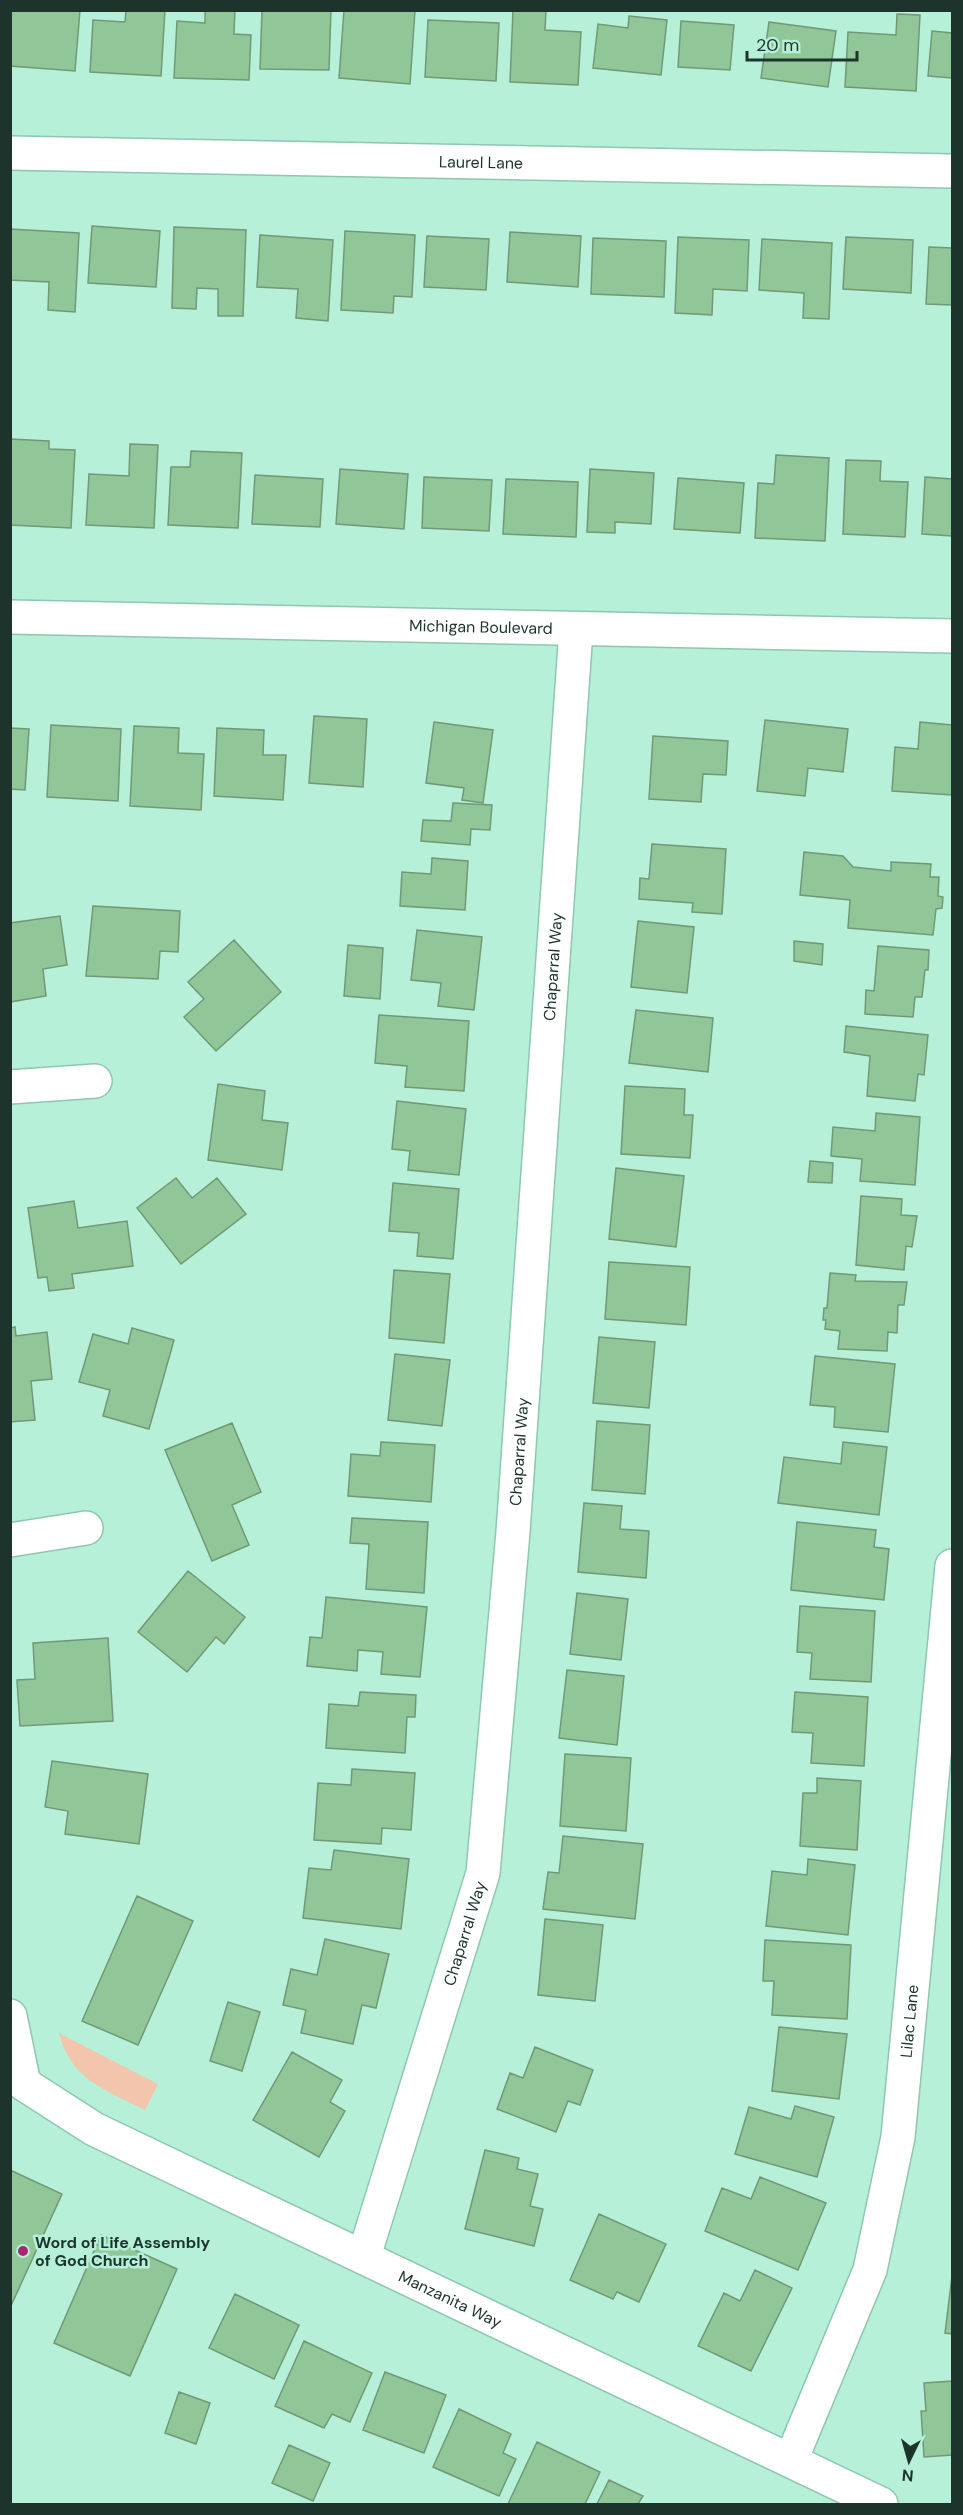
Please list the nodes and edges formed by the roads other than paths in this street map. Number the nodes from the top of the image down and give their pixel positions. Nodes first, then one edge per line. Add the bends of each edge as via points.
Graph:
1 (10, 153) edge
2 (952, 171) edge
3 (10, 617) edge
4 (576, 630) junction
5 (952, 636) edge
6 (95, 1080) dead end
7 (10, 1087) edge
8 (86, 1528) dead end
9 (10, 1540) edge
10 (952, 1566) edge
11 (10, 2016) edge
12 (17, 2088) edge
13 (364, 2256) junction
14 (791, 2460) junction
15 (881, 2505) edge

1 - 2 street, Laurel Lane
3 - 4 street, Michigan Boulevard
4 - 5 street, Michigan Boulevard
4 - 13 street, Chaparral Way via 514,1520 483,1873
6 - 7 street
8 - 9 street
10 - 14 street, Lilac Lane via 898,2137 870,2270
11 - 12 street
12 - 13 street, Manzanita Way via 93,2129
13 - 14 street, Manzanita Way
14 - 15 street, Manzanita Way

